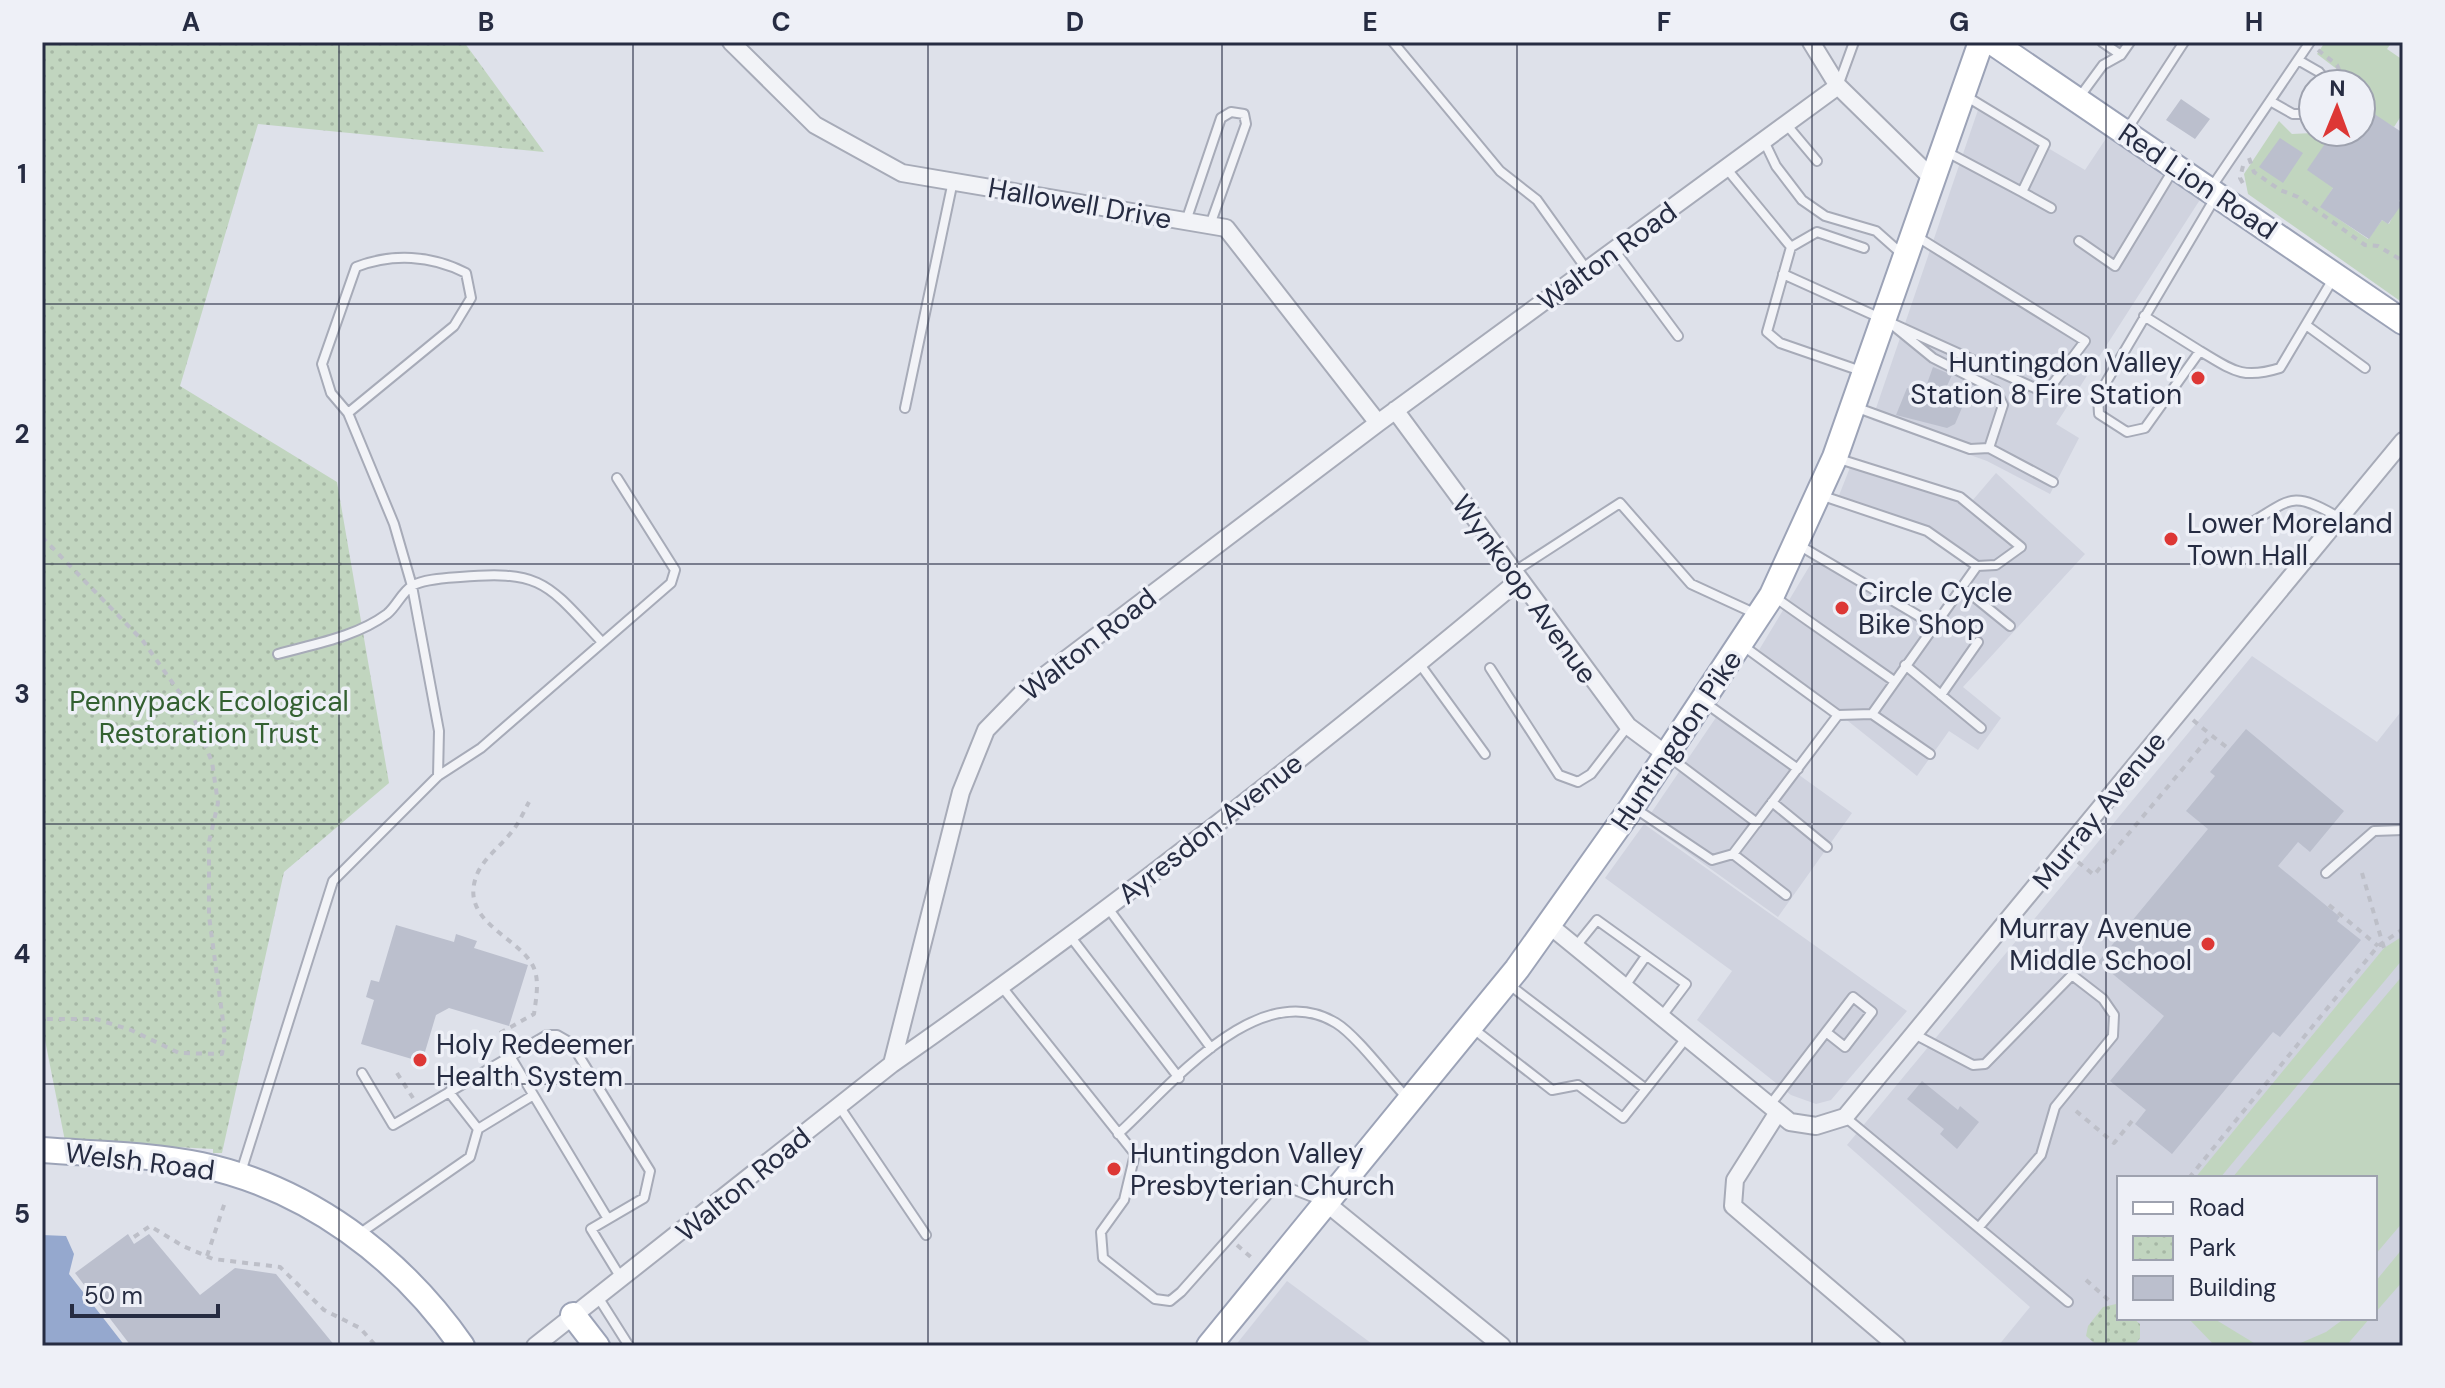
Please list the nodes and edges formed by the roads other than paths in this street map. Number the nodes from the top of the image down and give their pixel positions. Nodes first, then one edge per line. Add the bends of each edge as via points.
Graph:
1 (1393, 42) edge
2 (1811, 42) edge
3 (1854, 42) edge
4 (1981, 42) edge
5 (1992, 42) edge
6 (2102, 42) edge
7 (2130, 42) edge
8 (2184, 42) edge
9 (2310, 42) edge
10 (733, 43) edge
11 (2121, 55) junction
12 (2298, 60) junction
13 (2312, 68) edge
14 (1838, 86) junction
15 (1963, 94) junction
16 (2077, 100) junction
17 (2270, 101) junction
18 (2297, 114) edge
19 (1786, 124) junction
20 (2126, 132) junction
21 (1764, 141) junction
22 (1945, 151) junction
23 (1817, 161) dead end
24 (2175, 166) junction
25 (1726, 168) junction
26 (1934, 180) junction
27 (953, 181) junction
28 (2214, 191) junction
29 (2022, 192) junction
30 (2051, 208) dead end
31 (1186, 221) junction
32 (1210, 225) junction
33 (2079, 241) dead end
34 (1791, 247) junction
35 (1911, 247) junction
36 (1864, 248) dead end
37 (1615, 251) junction
38 (1588, 271) junction
39 (2336, 273) junction
40 (1783, 274) junction
41 (2144, 316) junction
42 (1885, 318) junction
43 (2403, 322) edge
44 (2306, 325) junction
45 (1678, 336) dead end
46 (2200, 351) junction
47 (2365, 368) dead end
48 (1866, 373) junction
49 (1854, 407) junction
50 (905, 408) dead end
51 (1395, 410) junction
52 (348, 413) junction
53 (1378, 423) junction
54 (2403, 441) edge
55 (1989, 448) junction
56 (1835, 457) junction
57 (617, 478) dead end
58 (2053, 482) dead end
59 (1819, 495) junction
60 (2338, 517) junction
61 (2246, 526) dead end
62 (1797, 543) junction
63 (1977, 566) junction
64 (1515, 577) junction
65 (412, 586) junction
66 (1962, 587) junction
67 (1765, 606) junction
68 (1934, 625) junction
69 (2010, 626) dead end
70 (601, 641) junction
71 (1978, 642) dead end
72 (1741, 645) junction
73 (278, 654) dead end
74 (1419, 663) junction
75 (1905, 665) junction
76 (1490, 668) dead end
77 (1894, 681) junction
78 (1941, 695) junction
79 (1704, 702) junction
80 (1872, 714) junction
81 (1838, 715) junction
82 (1628, 726) junction
83 (1981, 728) dead end
84 (1485, 754) dead end
85 (1930, 754) dead end
86 (1667, 755) junction
87 (1798, 769) junction
88 (438, 776) junction
89 (1772, 802) junction
90 (1632, 807) junction
91 (1757, 823) junction
92 (2403, 830) edge
93 (1827, 847) dead end
94 (1733, 854) junction
95 (2326, 873) dead end
96 (1786, 895) dead end
97 (1108, 908) junction
98 (1549, 925) junction
99 (1070, 936) junction
100 (1576, 946) junction
101 (1646, 956) junction
102 (1506, 982) junction
103 (1625, 986) junction
104 (1002, 987) junction
105 (1662, 1016) junction
106 (1471, 1026) junction
107 (1826, 1032) junction
108 (1916, 1035) junction
109 (1687, 1037) junction
110 (1211, 1048) junction
111 (510, 1056) junction
112 (892, 1064) junction
113 (362, 1073) dead end
114 (1179, 1078) junction
115 (1646, 1089) junction
116 (449, 1092) junction
117 (532, 1096) junction
118 (1410, 1100) junction
119 (839, 1106) junction
120 (1774, 1109) junction
121 (1845, 1117) junction
122 (478, 1129) junction
123 (1118, 1134) junction
124 (42, 1150) edge
125 (240, 1175) junction
126 (1325, 1202) junction
127 (608, 1219) junction
128 (1979, 1227) junction
129 (926, 1235) dead end
130 (356, 1236) junction
131 (622, 1279) junction
132 (598, 1297) junction
133 (2068, 1302) dead end
134 (573, 1315) junction
135 (1212, 1345) edge
136 (462, 1346) edge
137 (535, 1346) edge
138 (597, 1346) edge
139 (629, 1346) edge
140 (1502, 1346) edge
141 (1897, 1346) edge

1 - 38 lane via 1500,171 1537,200
2 - 14 street
3 - 14 lane
4 - 15 main road, Huntingdon Pike
5 - 16 main road, Red Lion Road
6 - 11 lane
7 - 11 lane
8 - 20 lane
9 - 12 lane
10 - 27 street, Hallowell Drive via 815,125 902,173
11 - 16 lane via 2103,65
12 - 13 lane
12 - 17 lane
14 - 19 street, Walton Road
14 - 26 street
15 - 22 main road, Huntingdon Pike
15 - 29 lane via 2045,144
16 - 20 main road, Red Lion Road
17 - 18 lane
17 - 28 lane
19 - 21 street, Walton Road
19 - 23 lane
20 - 24 main road, Red Lion Road
21 - 25 street, Walton Road
21 - 35 lane via 1802,200 1825,216
22 - 26 main road, Huntingdon Pike
22 - 29 lane
24 - 28 main road, Red Lion Road
24 - 33 lane via 2115,266
25 - 34 lane
25 - 37 street, Walton Road
26 - 35 main road, Huntingdon Pike
27 - 31 street, Hallowell Drive
27 - 50 lane
28 - 39 main road, Red Lion Road
28 - 41 lane
29 - 30 lane
31 - 32 street, Hallowell Drive
31 - 32 lane via 1221,118 1231,112 1244,114 1246,124
32 - 53 street, Hallowell Drive via 1226,228
34 - 36 lane via 1817,232
34 - 40 lane
35 - 42 main road, Huntingdon Pike
35 - 42 lane via 2085,341 2046,393
37 - 38 street, Walton Road
37 - 45 lane
38 - 51 street, Walton Road
39 - 43 main road, Red Lion Road
39 - 44 lane
40 - 42 lane
40 - 48 lane via 1767,332 1780,343
41 - 46 lane
41 - 46 lane via 2098,396 2099,414 2127,432 2145,428
42 - 48 main road, Huntingdon Pike
42 - 55 lane via 1933,358 1996,390 2003,405
44 - 46 lane via 2280,368 2259,375 2240,375
44 - 47 lane
48 - 49 main road, Huntingdon Pike
49 - 55 lane via 1970,449
49 - 56 main road, Huntingdon Pike
51 - 53 street, Walton Road
51 - 64 street, Wynkoop Avenue
52 - 52 lane via 454,326 471,298 466,273 442,261 382,257 356,267 322,364 331,393
52 - 65 lane via 394,524
53 - 112 street, Walton Road via 1023,692 986,730 961,792
54 - 60 street, Murray Avenue
55 - 58 lane
56 - 59 main road, Huntingdon Pike
56 - 63 lane via 1960,497 2021,547 1996,565
57 - 70 lane via 675,570 671,583
59 - 62 main road, Huntingdon Pike
59 - 63 lane via 1927,531
60 - 61 lane via 2307,499 2293,499
60 - 108 street, Murray Avenue
62 - 67 main road, Huntingdon Pike
62 - 68 lane
63 - 66 lane
64 - 67 lane via 1620,503 1691,584
64 - 74 street, Ayresdon Avenue
64 - 82 street, Wynkoop Avenue
65 - 70 lane via 498,574 534,579 561,598
65 - 73 lane via 387,614 343,637
65 - 88 lane via 439,731
66 - 68 lane
66 - 69 lane
67 - 72 main road, Huntingdon Pike
67 - 77 lane
68 - 75 lane
70 - 88 lane via 491,739
71 - 78 lane
72 - 79 main road, Huntingdon Pike
72 - 81 lane
74 - 84 lane
74 - 97 street, Ayresdon Avenue
75 - 77 lane
75 - 78 lane
76 - 82 lane via 1559,775 1578,782 1591,774
77 - 80 lane
78 - 83 lane
79 - 86 main road, Huntingdon Pike
79 - 87 lane
80 - 81 lane
80 - 85 lane
81 - 87 lane
82 - 86 street, Wynkoop Avenue
86 - 90 main road, Huntingdon Pike
86 - 91 lane
87 - 89 lane
88 - 125 lane via 333,881
89 - 91 lane
89 - 93 lane
90 - 94 lane via 1712,860
90 - 98 main road, Huntingdon Pike
91 - 94 lane
92 - 95 lane via 2374,831
94 - 96 lane
97 - 99 street, Ayresdon Avenue
97 - 110 lane
98 - 100 street
98 - 102 main road, Huntingdon Pike
99 - 104 street, Ayresdon Avenue
99 - 114 lane
100 - 101 lane via 1597,920
100 - 103 street
101 - 103 lane
101 - 105 lane via 1686,984
102 - 106 main road, Huntingdon Pike
102 - 115 lane
103 - 105 street
104 - 112 street, Ayresdon Avenue
104 - 123 lane
105 - 109 street
106 - 115 lane via 1552,1090 1578,1085 1623,1118
106 - 118 main road, Huntingdon Pike
107 - 107 lane via 1845,1047 1872,1012 1853,997
107 - 120 lane
108 - 121 street, Murray Avenue
108 - 128 lane via 1973,1065 1985,1064 2072,975 2114,1015 2113,1036 2055,1107 2041,1155
109 - 115 lane
109 - 120 street
110 - 114 lane
110 - 118 lane via 1232,1029 1265,1015 1302,1012 1336,1023
111 - 116 lane
111 - 117 lane
111 - 127 lane via 547,1035 571,1043 650,1171 644,1198
112 - 119 street, Walton Road
113 - 116 lane via 393,1125
114 - 123 lane
116 - 122 lane
117 - 122 lane
117 - 127 lane
118 - 126 main road, Huntingdon Pike
119 - 129 lane
119 - 131 street, Walton Road
120 - 121 street via 1790,1122 1816,1126
120 - 141 street via 1735,1180 1733,1206
121 - 128 lane
122 - 130 lane via 470,1157
123 - 126 lane via 1135,1154 1124,1200 1101,1232 1103,1258 1155,1299 1170,1301 1181,1292 1269,1193 1292,1189
124 - 125 main road, Welsh Road via 146,1158
125 - 130 main road, Welsh Road via 297,1200
126 - 135 main road, Huntingdon Pike
126 - 140 street
127 - 131 lane via 591,1229
128 - 133 lane
130 - 136 main road, Welsh Road via 392,1262
131 - 132 street, Walton Road
132 - 134 street, Walton Road
132 - 139 lane
134 - 137 street, Walton Road
134 - 138 main road

